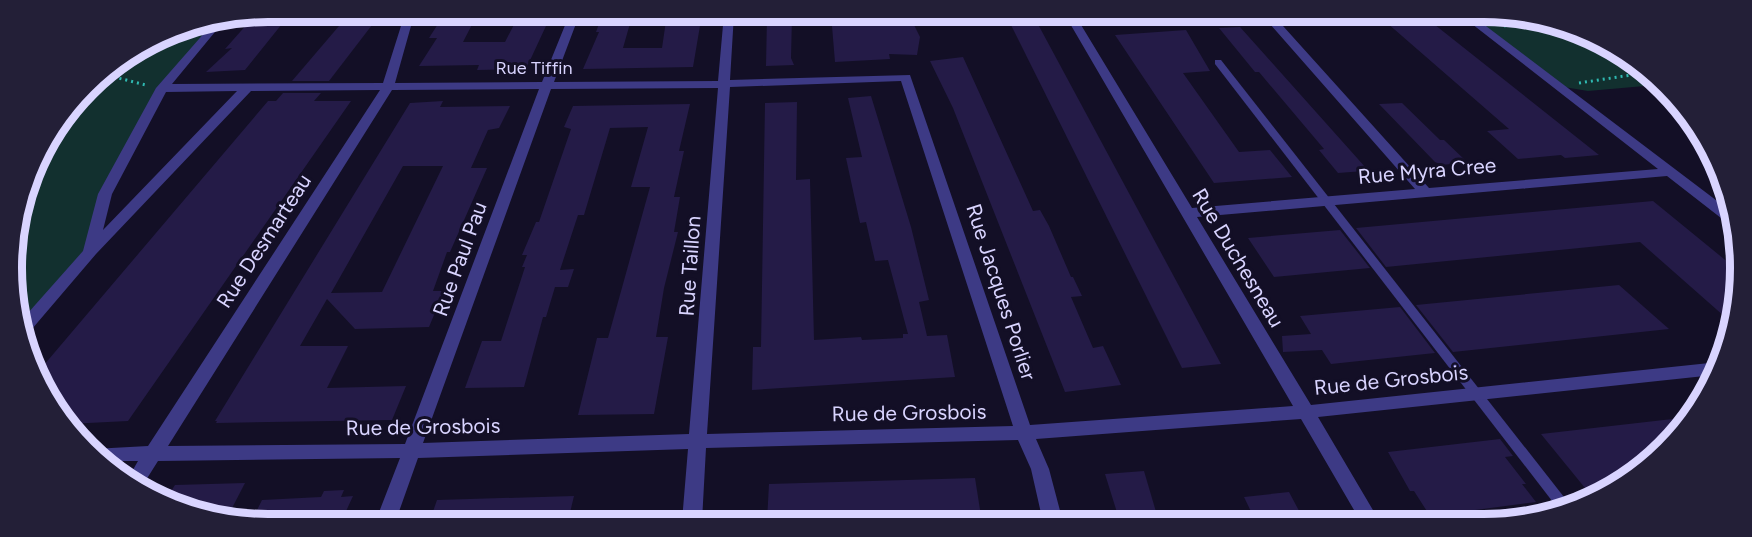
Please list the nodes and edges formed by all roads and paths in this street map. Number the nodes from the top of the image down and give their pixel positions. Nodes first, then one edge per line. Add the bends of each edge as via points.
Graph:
1 (409, 22) edge
2 (571, 22) edge
3 (728, 22) edge
4 (1074, 22) edge
5 (1273, 22) edge
6 (1475, 22) edge
7 (214, 29) edge
8 (1218, 62) dead end
9 (1635, 74) edge
10 (114, 77) edge
11 (906, 77) joint
12 (724, 84) junction
13 (546, 86) junction
14 (1558, 86) junction
15 (388, 87) junction
16 (162, 88) junction
17 (247, 88) junction
18 (1671, 172) junction
19 (1426, 193) junction
20 (1326, 201) junction
21 (1187, 213) junction
22 (1723, 213) edge
23 (90, 252) junction
24 (29, 323) edge
25 (1708, 369) edge
26 (1477, 394) junction
27 (1306, 412) junction
28 (1024, 433) junction
29 (698, 441) junction
30 (412, 451) junction
31 (107, 454) edge
32 (152, 454) junction
33 (138, 477) edge
34 (1560, 502) edge
35 (388, 514) edge
36 (693, 514) edge
37 (1051, 514) edge
38 (1366, 514) edge

1 - 15 street, Rue Desmarteau
2 - 13 street, Rue Paul Pau
3 - 12 street, Rue Taillon
4 - 21 street, Rue Duchesneau
5 - 19 street
6 - 14 street
7 - 16 street
8 - 20 lane
9 - 14 path
10 - 16 path
11 - 12 street, Rue Tiffin
11 - 28 street, Rue Jacques Porlier
12 - 13 street, Rue Tiffin
12 - 29 street, Rue Taillon
13 - 15 street, Rue Tiffin
13 - 30 street, Rue Paul Pau
14 - 18 street
15 - 17 street, Rue Tiffin
15 - 32 street, Rue Desmarteau
16 - 17 street, Rue Tiffin
16 - 23 street via 105,194
17 - 23 street
18 - 19 street, Rue Myra Cree
18 - 22 street
19 - 20 street, Rue Myra Cree
20 - 21 street, Rue Myra Cree
20 - 26 lane
21 - 27 street, Rue Duchesneau
23 - 24 street
25 - 26 street, Rue de Grosbois
26 - 27 street, Rue de Grosbois
26 - 34 lane
27 - 28 street, Rue de Grosbois
27 - 38 street, Rue Duchesneau
28 - 29 street, Rue de Grosbois
28 - 37 street, Rue Jacques Porlier via 1040,469
29 - 30 street, Rue de Grosbois
29 - 36 street, Rue Taillon
30 - 32 street, Rue de Grosbois
30 - 35 street, Rue Paul Pau
31 - 32 street, Rue de Grosbois
32 - 33 street, Rue Desmarteau

